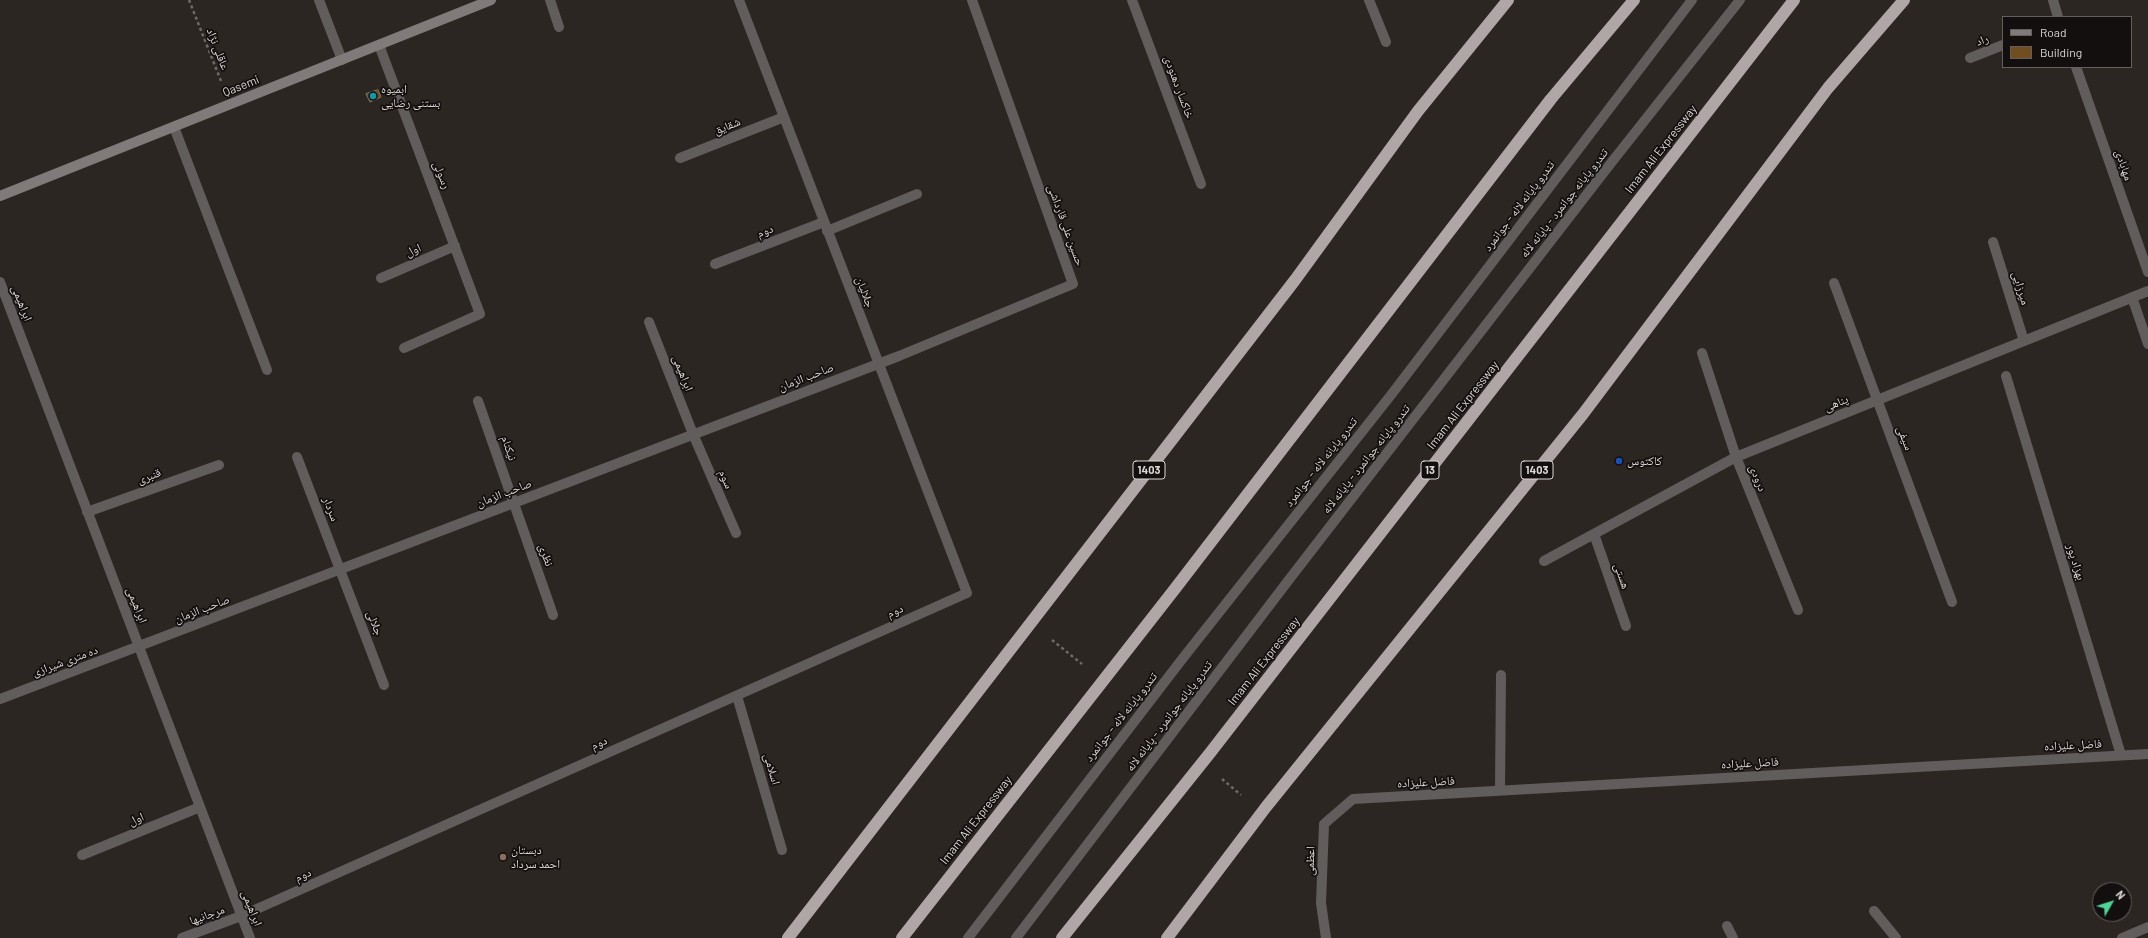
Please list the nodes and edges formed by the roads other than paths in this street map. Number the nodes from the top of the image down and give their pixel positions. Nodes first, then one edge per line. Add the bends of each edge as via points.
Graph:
1 (319, 0) edge
2 (491, 0) edge
3 (550, 0) edge
4 (739, 0) edge
5 (972, 0) edge
6 (1132, 0) edge
7 (1369, 0) edge
8 (1508, 0) edge
9 (1634, 0) edge
10 (1692, 0) edge
11 (1740, 0) edge
12 (1794, 0) edge
13 (1904, 0) edge
14 (2052, 0) edge
15 (2058, 16) edge
16 (559, 27) dead end
17 (1386, 42) dead end
18 (379, 45) junction
19 (2002, 45) edge
20 (1970, 58) dead end
21 (342, 60) junction
22 (2076, 68) edge
23 (784, 117) junction
24 (174, 127) junction
25 (680, 158) dead end
26 (1201, 184) dead end
27 (918, 194) dead end
28 (0, 196) edge
29 (826, 226) junction
30 (1993, 242) dead end
31 (455, 246) junction
32 (715, 264) dead end
33 (2148, 272) edge
34 (381, 278) dead end
35 (0, 282) edge
36 (1834, 283) dead end
37 (2148, 291) edge
38 (2132, 297) junction
39 (649, 322) dead end
40 (2024, 341) junction
41 (2148, 344) edge
42 (404, 348) dead end
43 (1702, 353) dead end
44 (878, 363) junction
45 (267, 370) dead end
46 (2006, 376) dead end
47 (1876, 400) junction
48 (478, 401) dead end
49 (693, 434) junction
50 (297, 457) dead end
51 (1736, 457) junction
52 (219, 465) dead end
53 (514, 503) junction
54 (87, 512) junction
55 (736, 533) dead end
56 (1594, 534) junction
57 (1544, 561) dead end
58 (340, 570) junction
59 (967, 593) joint
60 (1952, 602) dead end
61 (1798, 610) dead end
62 (553, 615) dead end
63 (1626, 626) dead end
64 (139, 647) junction
65 (1501, 675) dead end
66 (384, 685) dead end
67 (737, 696) junction
68 (0, 699) edge
69 (2148, 754) edge
70 (2120, 755) junction
71 (1500, 790) junction
72 (1353, 799) joint
73 (200, 807) junction
74 (782, 850) dead end
75 (82, 856) dead end
76 (1874, 911) dead end
77 (241, 916) junction
78 (1727, 926) dead end
79 (2148, 927) edge
80 (182, 938) edge
81 (250, 938) edge
82 (788, 938) edge
83 (902, 938) edge
84 (968, 938) edge
85 (1016, 938) edge
86 (1062, 938) edge
87 (1167, 938) edge
88 (1326, 938) edge
89 (1732, 938) edge
90 (1896, 938) edge
91 (2122, 938) edge

1 - 21 street
2 - 18 main road, Qasemi
3 - 16 street
4 - 23 street, جلالیان
5 - 44 street, حسین علی قارداشی via 1073,284
6 - 26 street, خاکسار دهنودی
7 - 17 street
8 - 82 highway, 1403 via 1418,112 1295,280
9 - 83 highway, Imam Ali Expressway via 1550,99 1178,584
10 - 84 street, تندرو پایانه لاله - جوانمرد via 1391,395 1183,658
11 - 85 street, تندرو پایانه جوانمرد - پایانه لاله via 1300,565
12 - 86 highway, Imam Ali Expressway / 13 via 1210,753
13 - 87 highway, 1403 via 1828,88 1583,414 1266,807
14 - 15 street
18 - 21 main road, Qasemi
18 - 31 street, رسولی
19 - 20 street, راد
21 - 24 main road, Qasemi
22 - 33 street, مهابادی
23 - 25 street, شقایق
23 - 29 street, جلالیان
24 - 28 main road, Qasemi
24 - 45 street
27 - 29 street, دوم
29 - 32 street, دوم
29 - 44 street, جلالیان
30 - 40 street, میرزایی
31 - 34 street, اول
31 - 42 street, رسولی via 480,314
35 - 54 street, ابراهیمی
36 - 47 street, سیفی
37 - 38 street, پناهی
38 - 40 street, پناهی
38 - 41 street
39 - 49 street, ابراهیمی
40 - 47 street, پناهی
43 - 51 street, درودی
44 - 49 street, صاحب الزمان
44 - 59 street, جلالیان
46 - 70 street, بهزاد پور
47 - 51 street, پناهی
47 - 60 street, سیفی
48 - 53 street, نیکنام
49 - 53 street, صاحب الزمان
49 - 55 street, سوم
50 - 58 street, سردار
51 - 56 street, پناهی
51 - 61 street, درودی
52 - 54 street, قنبری
53 - 58 street, صاحب الزمان
53 - 62 street, نظری
54 - 64 street, ابراهیمی
56 - 57 street, پناهی
56 - 63 street, هستی
58 - 64 street, صاحب الزمان
58 - 66 street, جلالی
59 - 67 street, دوم
64 - 68 street, ده متری شیرازی
64 - 73 street, ابراهیمی
65 - 71 street
67 - 74 street, اسلامی
67 - 77 street, دوم
69 - 70 street, فاضل علیزاده
70 - 71 street, فاضل علیزاده
71 - 72 street, فاضل علیزاده
72 - 88 street, اعظمی via 1324,824 1321,903
73 - 75 street, اول
73 - 77 street, ابراهیمی
76 - 90 street
77 - 80 street, مرجانیها
77 - 81 street, ابراهیمی
78 - 89 street
79 - 91 street

